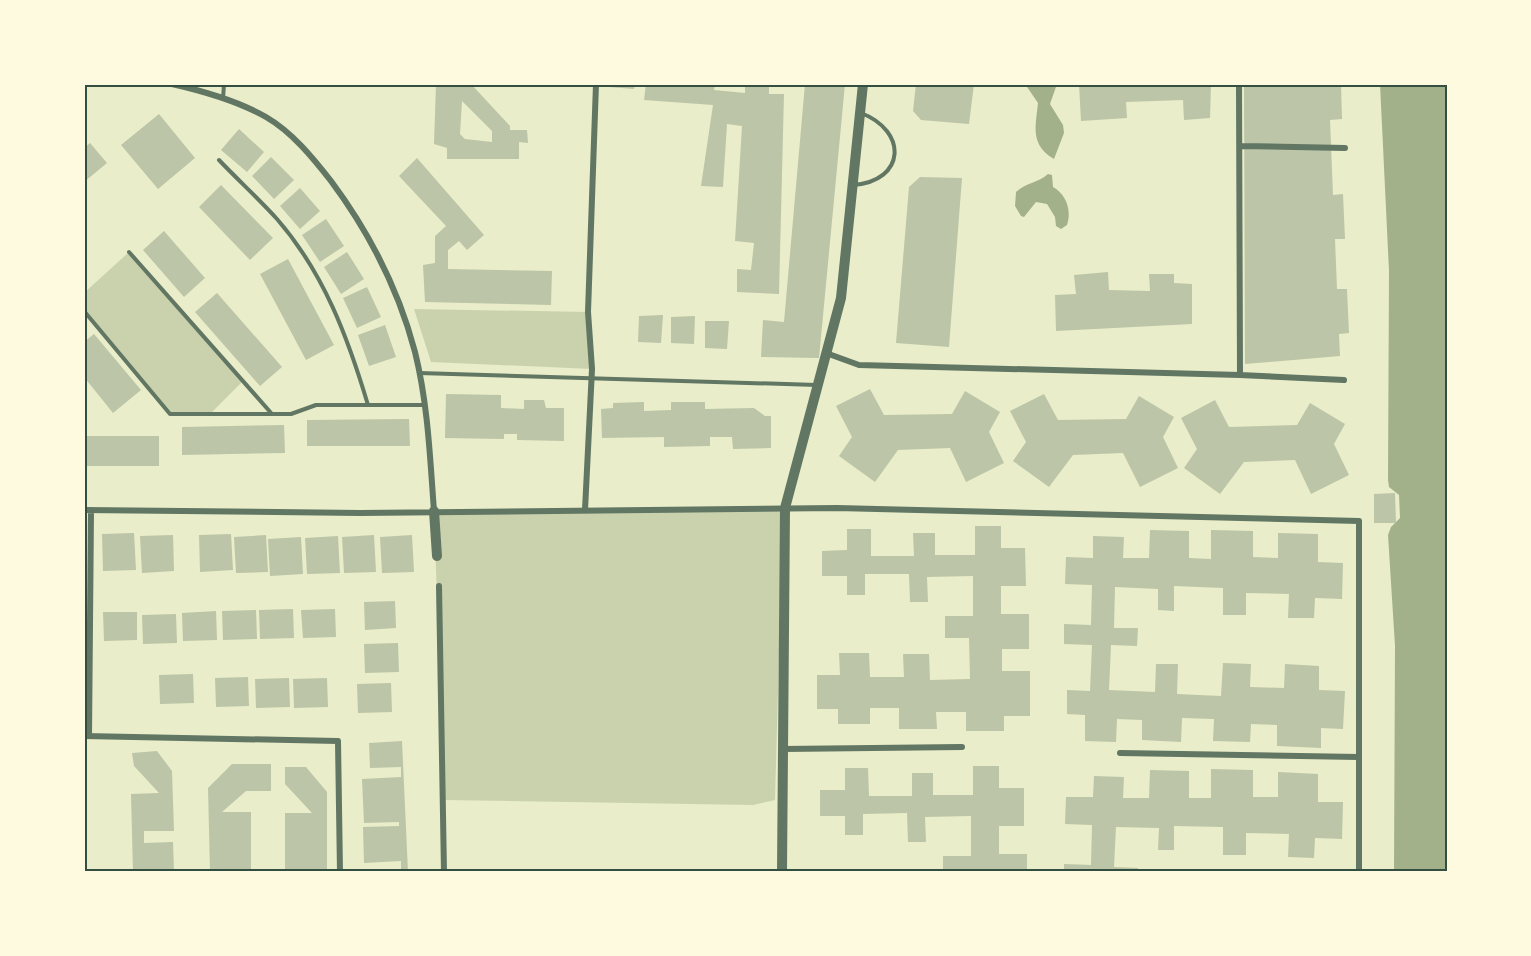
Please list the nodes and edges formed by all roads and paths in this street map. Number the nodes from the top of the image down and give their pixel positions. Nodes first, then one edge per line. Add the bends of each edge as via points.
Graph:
1 (90, 84) edge
2 (105, 84) edge
3 (172, 84) edge
4 (224, 84) edge
5 (596, 84) edge
6 (863, 84) edge
7 (1239, 84) edge
8 (223, 99) junction
9 (860, 113) junction
10 (1240, 146) junction
11 (1345, 148) dead end
12 (219, 160) dead end
13 (853, 185) junction
14 (129, 252) dead end
15 (84, 311) edge
16 (826, 353) junction
17 (419, 373) junction
18 (1240, 375) junction
19 (592, 380) junction
20 (1344, 380) dead end
21 (818, 385) junction
22 (368, 405) junction
23 (424, 405) junction
24 (273, 414) junction
25 (785, 508) junction
26 (87, 510) edge
27 (585, 510) junction
28 (434, 511) junction
29 (437, 556) dead end
30 (439, 586) dead end
31 (86, 736) edge
32 (962, 747) dead end
33 (783, 749) junction
34 (1120, 753) dead end
35 (1358, 757) junction
36 (340, 872) edge
37 (444, 872) edge
38 (782, 872) edge
39 (1359, 872) edge

1 - 2 street
3 - 8 street
4 - 8 lane
5 - 19 street via 588,312
6 - 9 street
7 - 10 street
8 - 17 street via 267,117 294,138 339,193 386,271
9 - 13 street
9 - 13 lane via 886,128 896,149 893,162 882,176 868,184
10 - 11 street
10 - 18 street
12 - 22 lane via 278,220 320,280 349,342
13 - 16 street via 841,298
14 - 24 lane
15 - 24 lane via 170,414
16 - 18 street via 859,365
16 - 21 street
17 - 19 lane
17 - 23 street
18 - 20 street
19 - 21 lane
19 - 27 street
21 - 25 street
22 - 23 lane
22 - 24 lane via 316,405 291,414
23 - 28 street
25 - 27 street
25 - 33 street
25 - 35 street via 1359,521
26 - 28 street
26 - 31 street
27 - 28 street
28 - 29 street
30 - 37 street
31 - 36 street via 338,741
32 - 33 street
33 - 38 street
34 - 35 street
35 - 39 street

